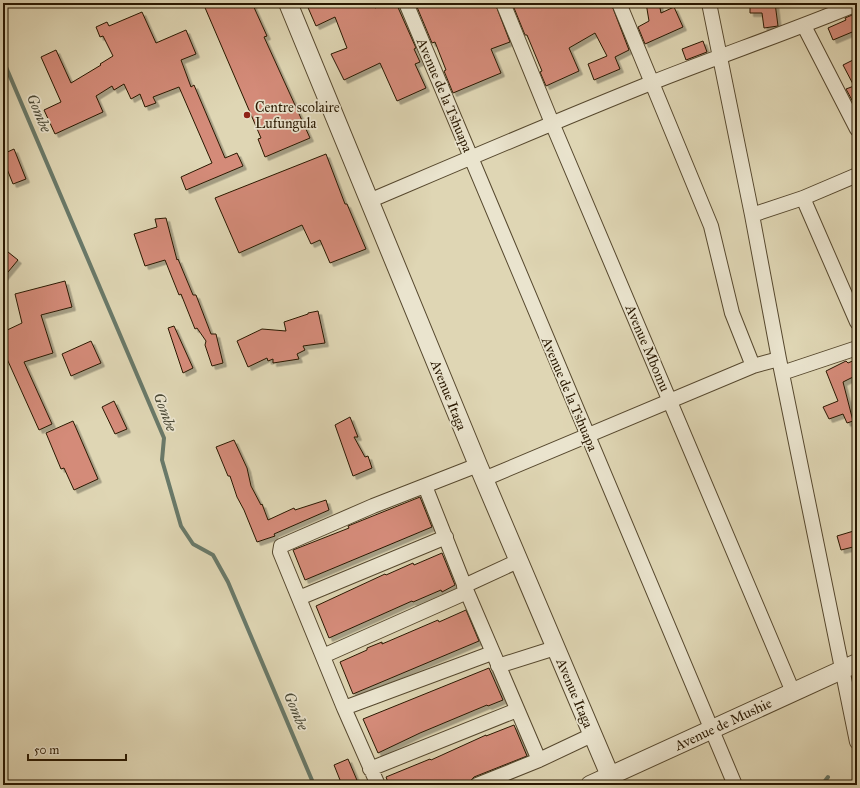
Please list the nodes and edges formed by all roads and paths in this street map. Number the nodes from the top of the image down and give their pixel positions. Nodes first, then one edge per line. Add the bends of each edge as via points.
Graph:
1 (288, 3) edge
2 (406, 3) edge
3 (503, 3) edge
4 (619, 3) edge
5 (709, 3) edge
6 (857, 4) edge
7 (804, 26) junction
8 (719, 57) junction
9 (652, 83) junction
10 (552, 123) junction
11 (857, 129) edge
12 (471, 158) junction
13 (857, 175) edge
14 (802, 198) junction
15 (369, 201) junction
16 (752, 215) junction
17 (857, 322) edge
18 (857, 348) edge
19 (753, 366) junction
20 (780, 366) junction
21 (670, 400) junction
22 (588, 435) junction
23 (481, 472) junction
24 (425, 486) junction
25 (446, 537) junction
26 (518, 561) junction
27 (466, 589) junction
28 (299, 598) junction
29 (555, 648) junction
30 (323, 656) junction
31 (495, 660) junction
32 (850, 666) edge
33 (793, 692) junction
34 (344, 708) junction
35 (518, 710) junction
36 (711, 730) junction
37 (592, 735) junction
38 (857, 742) edge
39 (539, 760) junction
40 (370, 768) junction
41 (612, 780) edge
42 (378, 785) edge
43 (477, 785) edge
44 (590, 785) edge
45 (735, 785) edge

1 - 15 street, Avenue Itaga
2 - 12 street, Avenue de la Tshuapa
3 - 10 street, Avenue Mbomu
4 - 9 street
5 - 8 street
6 - 7 street
7 - 8 street
7 - 11 street
8 - 9 street
8 - 16 street
9 - 10 street
9 - 19 street via 710,226 732,313
10 - 12 street
10 - 21 street, Avenue Mbomu
12 - 15 street
12 - 22 street, Avenue de la Tshuapa
13 - 14 street
14 - 16 street
14 - 17 street
15 - 23 street, Avenue Itaga
16 - 20 street
18 - 20 street
19 - 20 street
19 - 21 street
20 - 32 street
21 - 22 street
21 - 33 street, Avenue Mbomu
22 - 23 street
22 - 36 street, Avenue de la Tshuapa
23 - 24 street
23 - 26 street, Avenue Itaga
24 - 25 street
24 - 28 street via 281,546 280,552
25 - 27 street
25 - 28 street
26 - 27 street
26 - 29 street, Avenue Itaga
27 - 30 street
27 - 31 street
28 - 30 street
29 - 31 street
29 - 37 street, Avenue Itaga
30 - 34 street
31 - 34 street
31 - 35 street
32 - 33 street, Avenue de Mushie
32 - 38 street
33 - 36 street, Avenue de Mushie
34 - 40 street
35 - 39 street
35 - 40 street
36 - 41 street, Avenue de Mushie
36 - 45 street, Avenue de la Tshuapa
37 - 39 street
37 - 41 street, Avenue Itaga
39 - 43 street
40 - 42 street
41 - 44 street, Avenue de Mushie

